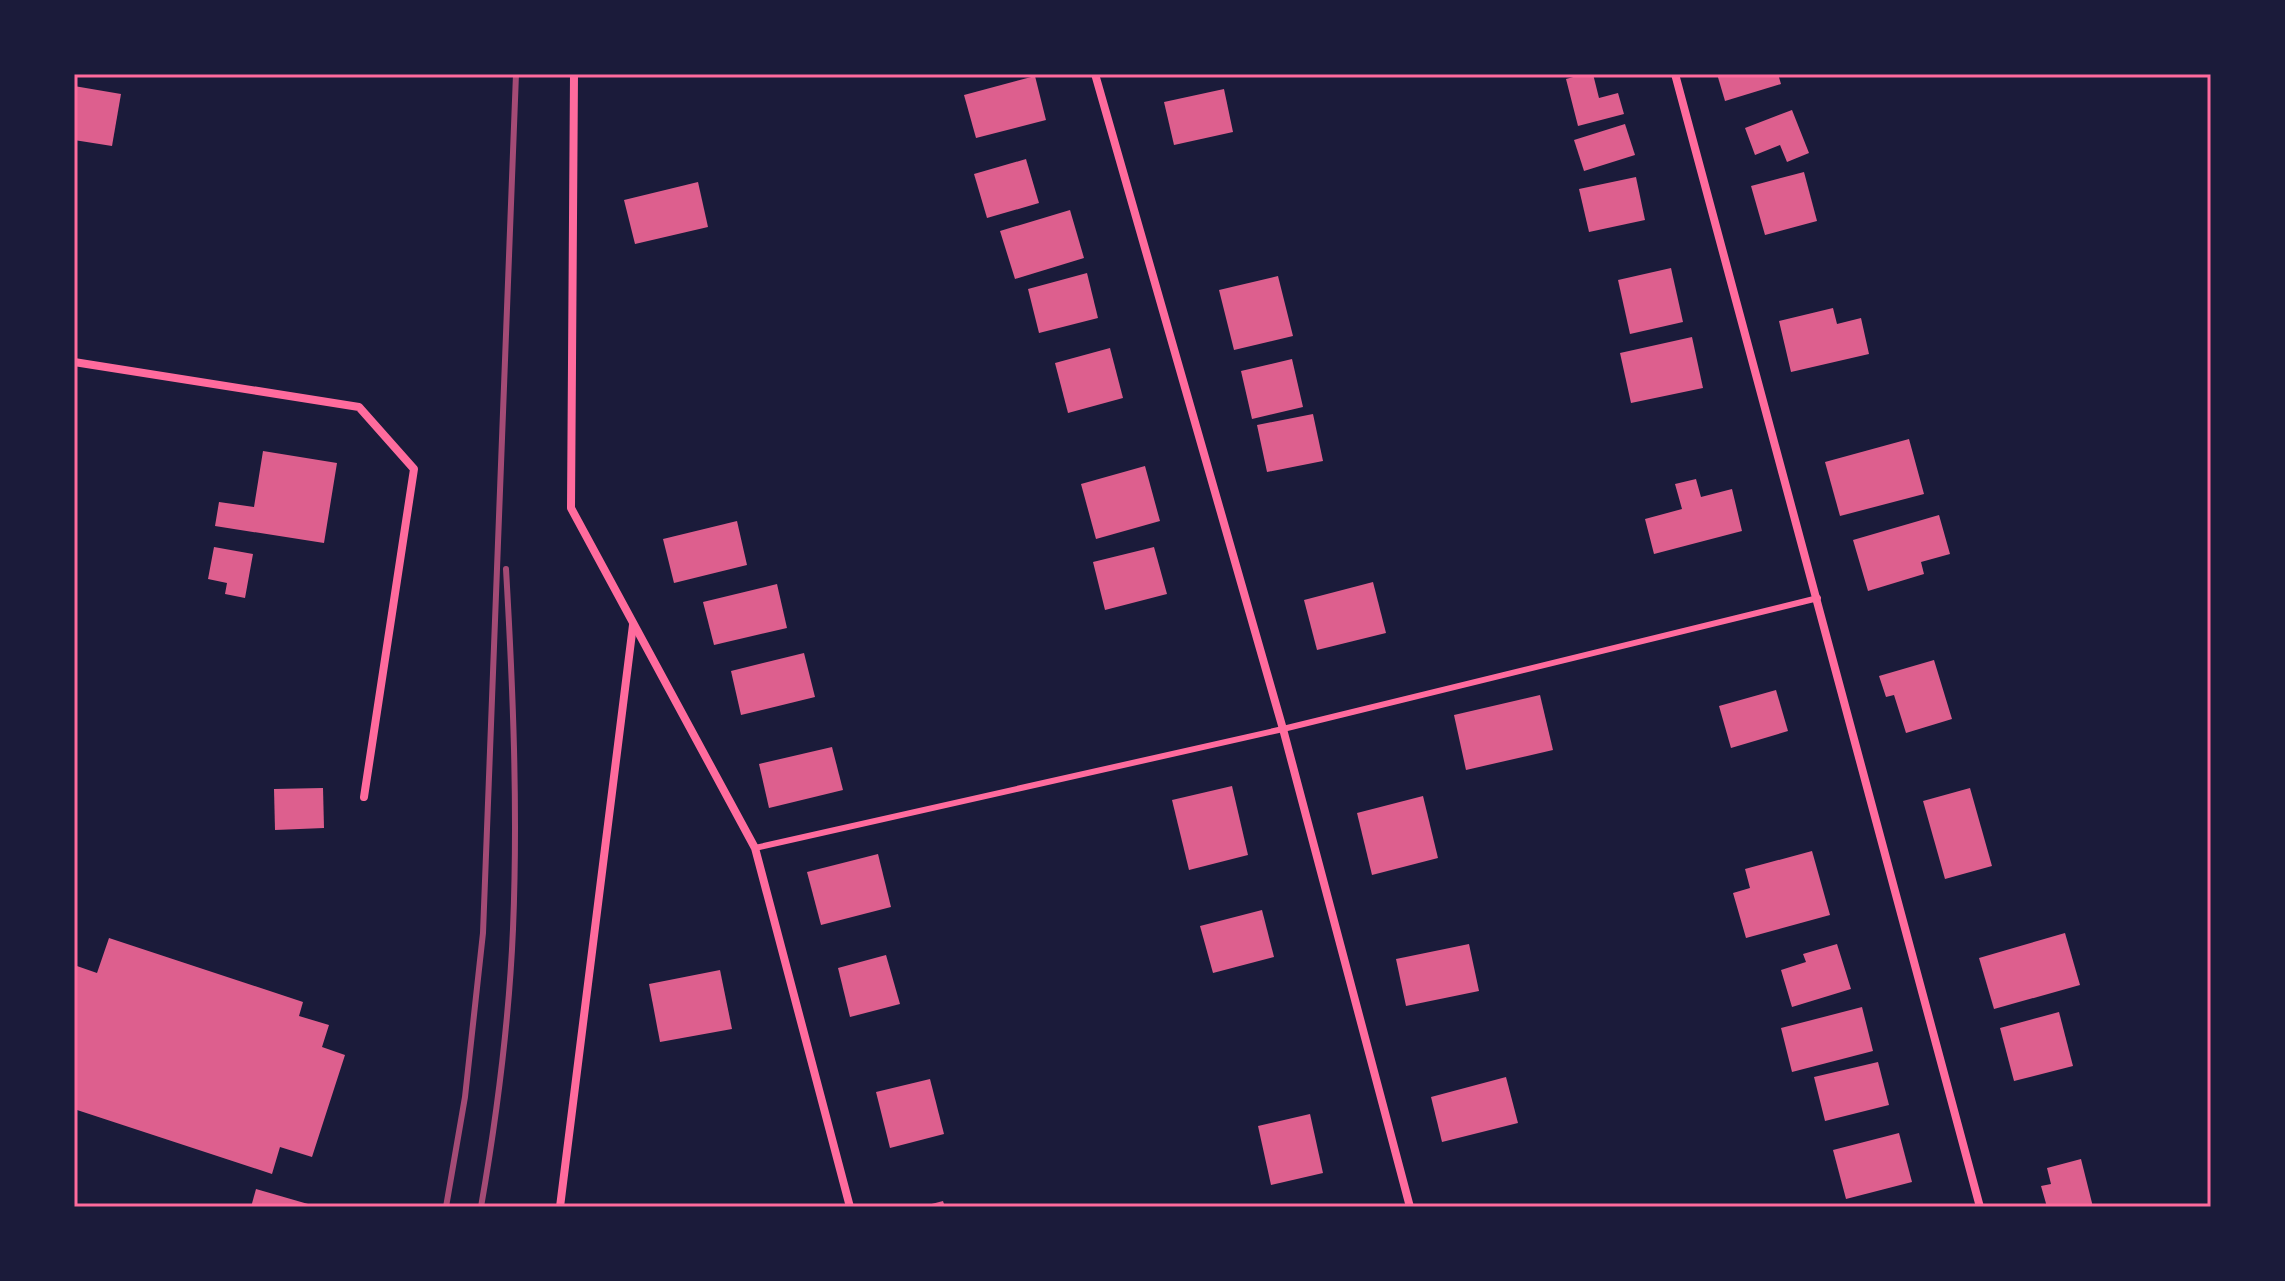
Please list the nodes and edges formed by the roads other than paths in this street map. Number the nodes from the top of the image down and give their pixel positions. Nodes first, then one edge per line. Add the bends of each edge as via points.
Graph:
1 (574, 74) edge
2 (1095, 74) edge
3 (1675, 74) edge
4 (74, 362) edge
5 (1818, 598) junction
6 (633, 625) junction
7 (1283, 729) junction
8 (364, 797) dead end
9 (755, 848) junction
10 (560, 1207) edge
11 (850, 1207) edge
12 (1410, 1207) edge
13 (1980, 1207) edge

1 - 6 street via 571,508
2 - 7 street
3 - 5 street
4 - 8 street via 359,407 414,469
5 - 7 lane
5 - 13 street
6 - 9 street
6 - 10 street
7 - 9 lane
7 - 12 street
9 - 11 street

